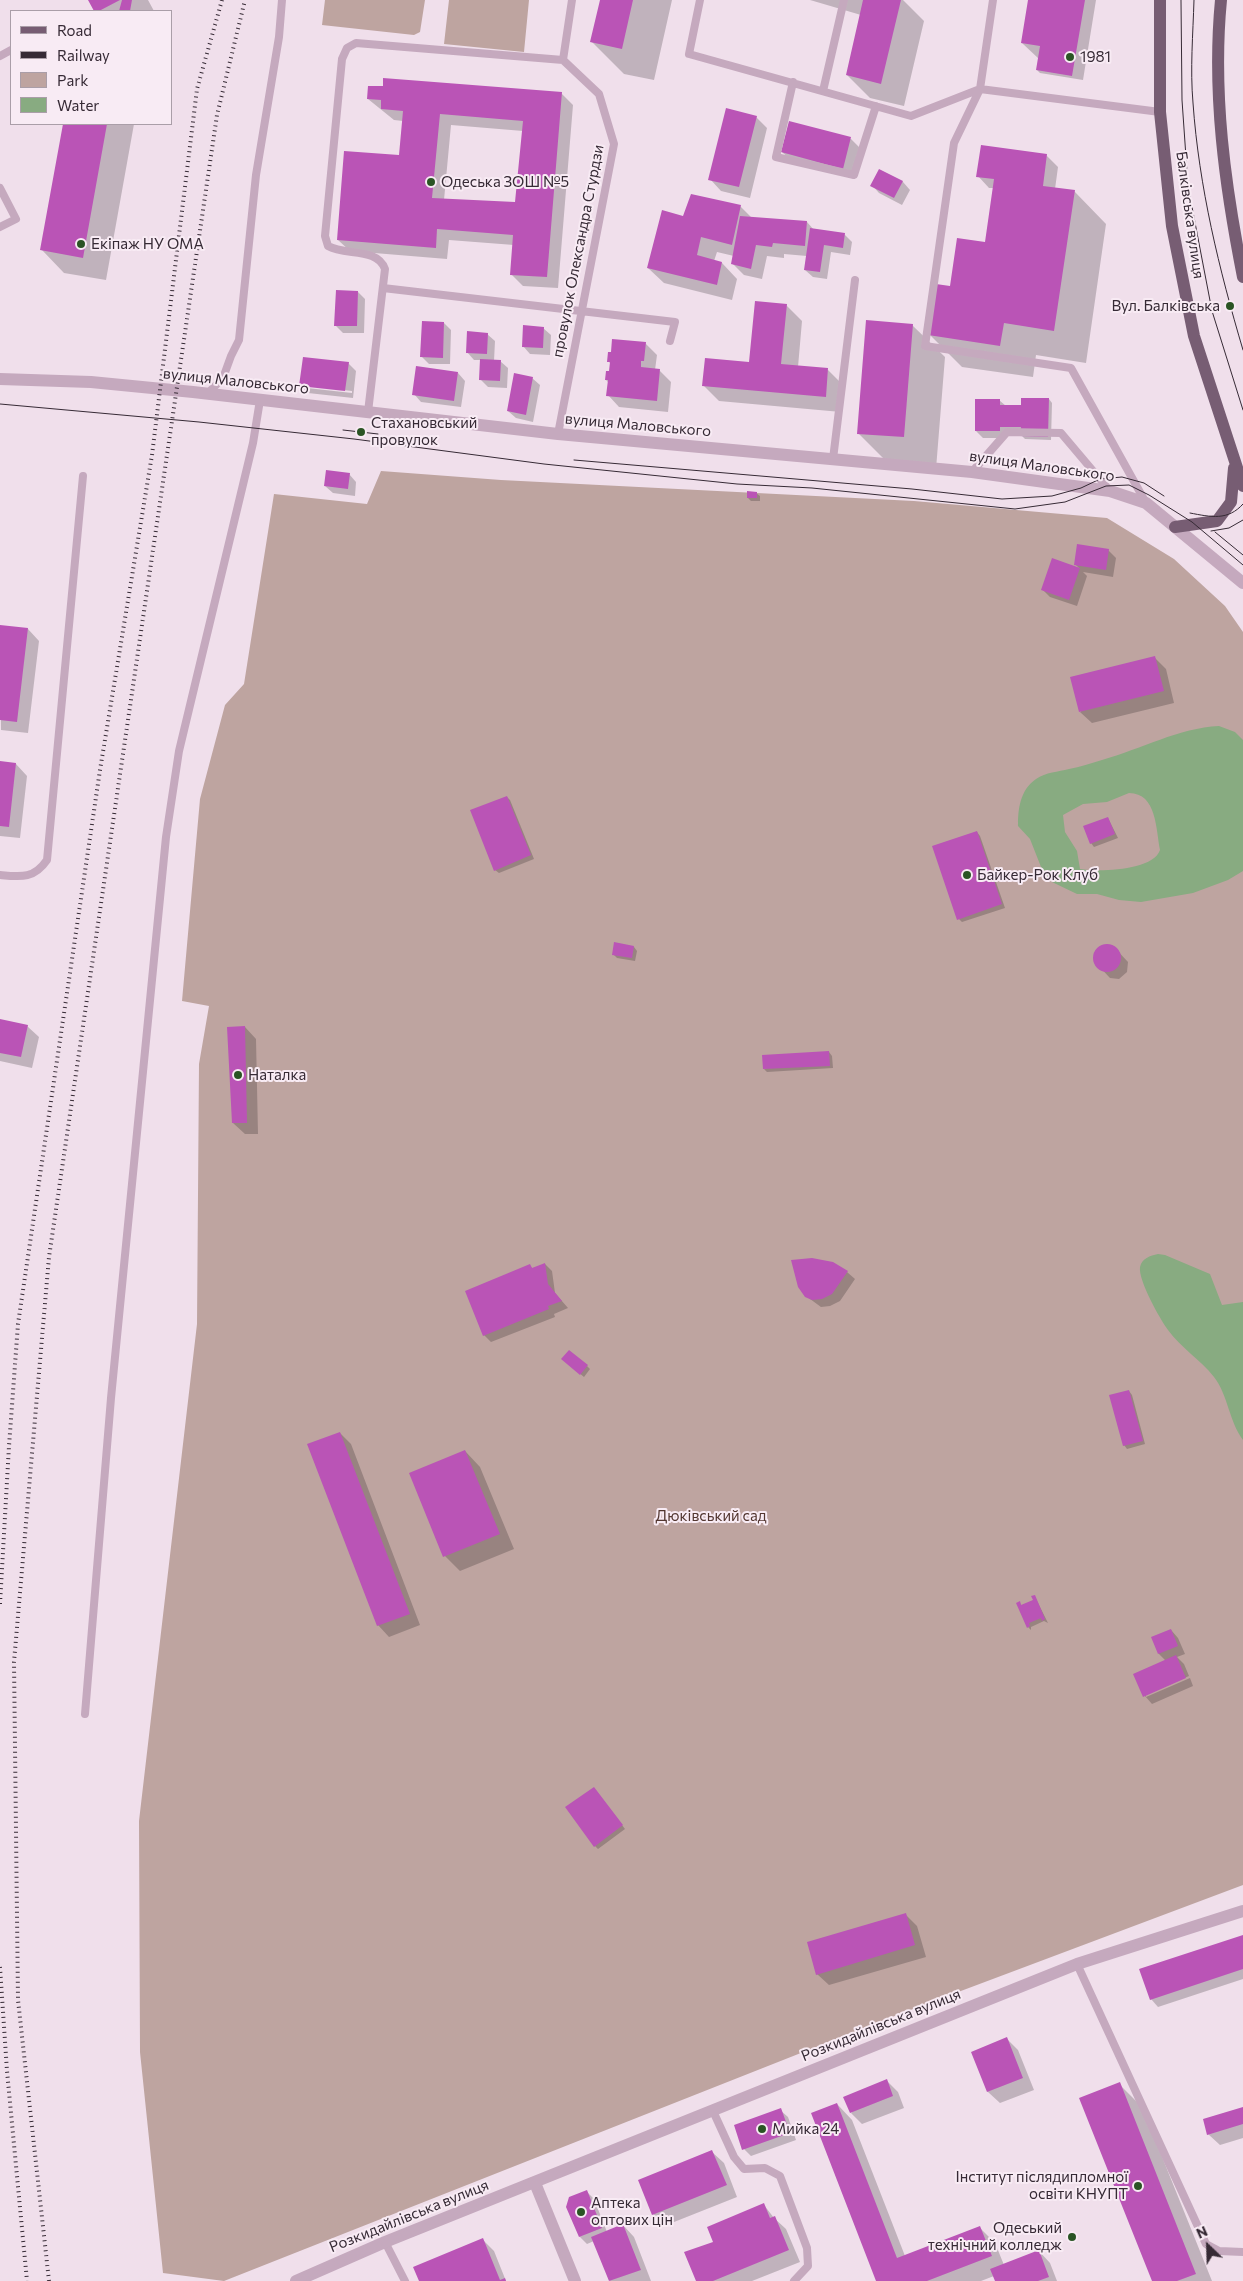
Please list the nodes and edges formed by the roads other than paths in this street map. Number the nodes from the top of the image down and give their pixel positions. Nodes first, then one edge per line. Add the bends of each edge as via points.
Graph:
1 (282, 0) edge
2 (572, 0) edge
3 (700, 0) edge
4 (844, 0) edge
5 (993, 0) edge
6 (1160, 0) edge
7 (1221, 0) edge
8 (563, 60) junction
9 (793, 82) junction
10 (980, 89) junction
11 (822, 90) junction
12 (876, 106) junction
13 (1160, 112) junction
14 (0, 188) edge
15 (0, 227) edge
16 (1243, 277) edge
17 (855, 280) dead end
18 (383, 288) junction
19 (582, 311) junction
20 (670, 341) dead end
21 (0, 379) edge
22 (207, 394) junction
23 (260, 400) junction
24 (368, 412) junction
25 (558, 434) junction
26 (833, 459) junction
27 (1235, 461) junction
28 (972, 472) junction
29 (83, 476) dead end
30 (1243, 486) edge
31 (1110, 491) junction
32 (1146, 503) junction
33 (1175, 527) junction
34 (1243, 583) edge
35 (0, 875) edge
36 (85, 1714) dead end
37 (1243, 1911) edge
38 (1078, 1964) junction
39 (713, 2111) junction
40 (536, 2183) junction
41 (385, 2242) junction
42 (1243, 2252) edge
43 (296, 2281) edge
44 (405, 2281) edge
45 (575, 2281) edge
46 (794, 2281) edge

1 - 22 lane via 256,176 239,340 223,378
2 - 8 lane
3 - 9 lane via 689,54
4 - 11 lane
5 - 10 lane
6 - 13 main road, Балківська вулиця
7 - 16 main road via 1218,29 1220,133
8 - 18 lane via 356,43 347,48 342,59 325,236 328,246 335,250 374,256 382,261 385,269
8 - 19 lane, провулок Олександра Стурдзи via 599,94 614,144
9 - 11 lane
9 - 12 lane via 776,157 854,175
10 - 12 lane via 911,116
10 - 13 lane
10 - 32 lane via 954,143 925,346 1071,368
11 - 12 lane
13 - 27 main road, Балківська вулиця via 1172,226 1194,336
14 - 15 lane via 16,219
17 - 26 lane
18 - 19 lane
18 - 24 lane
19 - 20 lane via 675,322
19 - 25 lane, провулок Олександра Стурдзи
21 - 22 street, вулиця Маловського via 91,382
22 - 23 street, вулиця Маловського
23 - 24 street, вулиця Маловського
23 - 36 lane via 253,443 179,751 166,837 111,1398
24 - 25 street, вулиця Маловського
25 - 26 street, вулиця Маловського
26 - 28 street, вулиця Маловського
27 - 30 main road, Балківська вулиця
27 - 33 main road via 1232,502 1217,521
28 - 31 street, вулиця Маловського
28 - 31 lane via 1007,432 1061,433
29 - 35 lane via 47,860 40,870 23,878
31 - 32 street, вулиця Маловського
32 - 33 street, вулиця Маловського
33 - 34 street, вулиця Маловського
37 - 38 street, Розкидайлівська вулиця
38 - 39 street, Розкидайлівська вулиця
38 - 42 lane via 1206,2244 1219,2252
39 - 40 street, Розкидайлівська вулиця
39 - 46 lane via 734,2157 744,2170 765,2168 780,2176 807,2248 808,2266
40 - 41 street, Розкидайлівська вулиця
40 - 45 street
41 - 43 street, Розкидайлівська вулиця
41 - 44 lane

